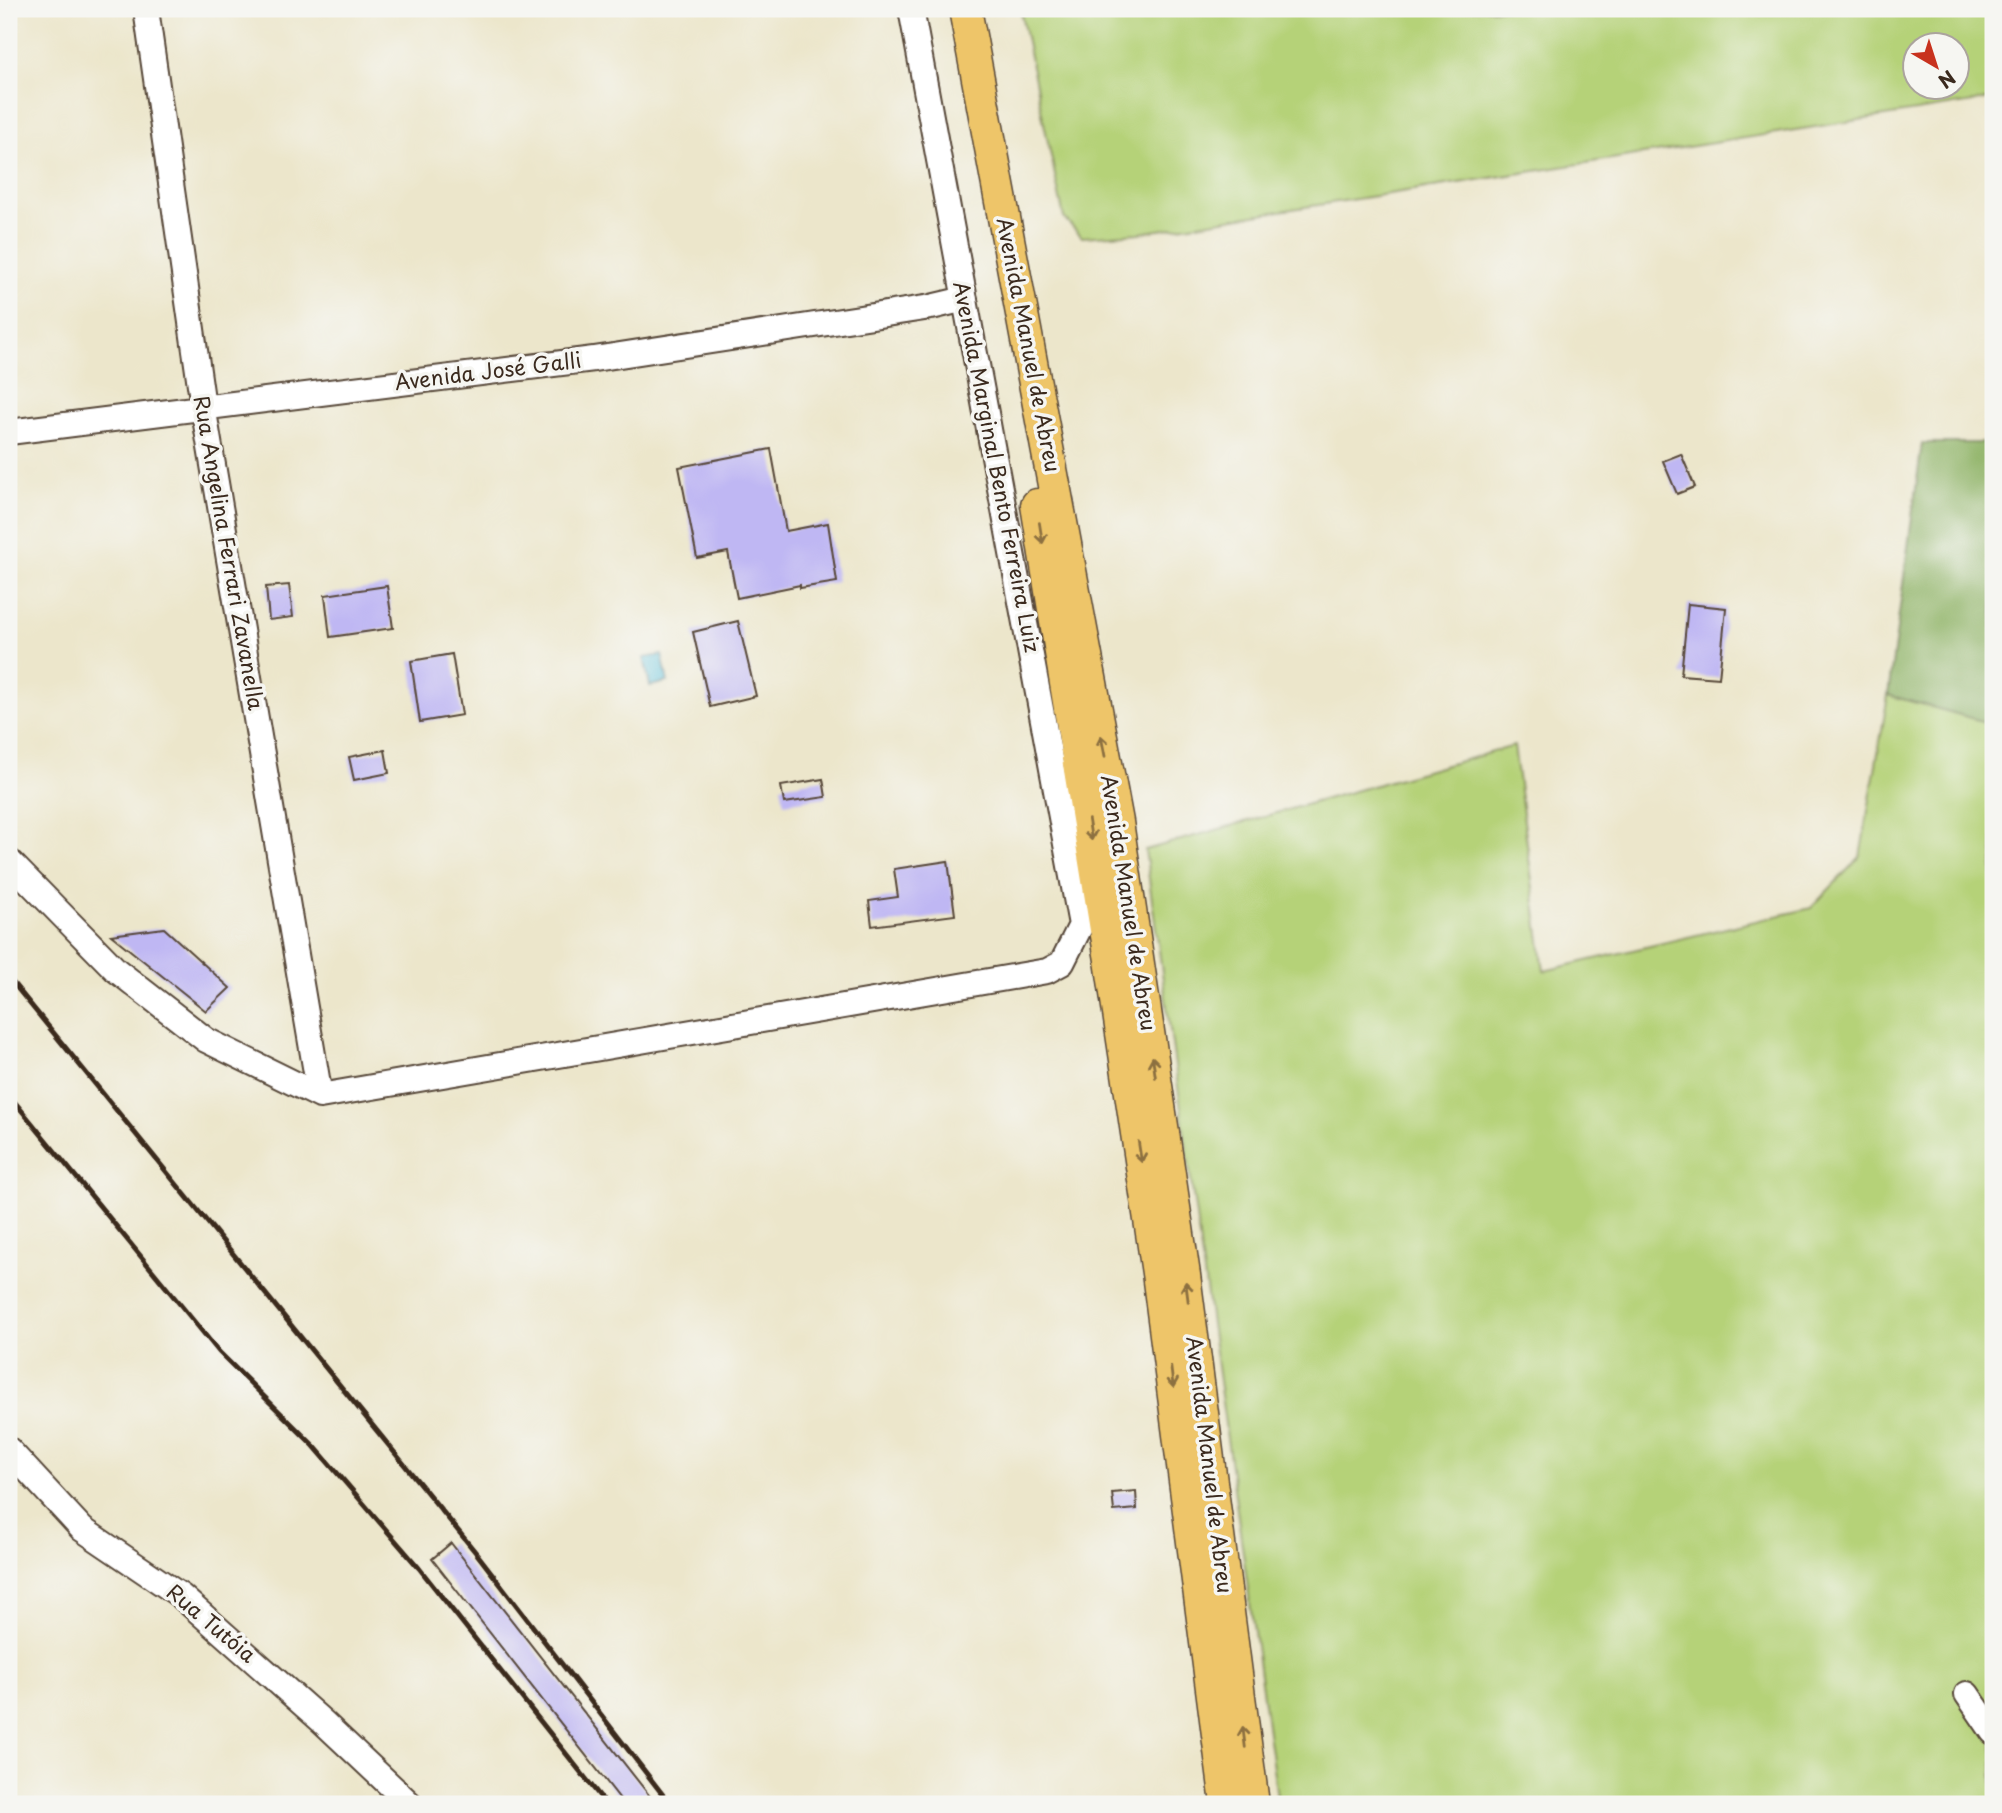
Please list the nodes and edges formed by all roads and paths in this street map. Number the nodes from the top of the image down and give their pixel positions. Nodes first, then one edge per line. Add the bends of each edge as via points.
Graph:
1 (146, 9) edge
2 (911, 9) edge
3 (943, 9) edge
4 (965, 9) edge
5 (965, 299) junction
6 (203, 406) junction
7 (9, 432) edge
8 (9, 861) edge
9 (320, 1096) junction
10 (9, 1450) edge
11 (1967, 1694) dead end
12 (1993, 1732) edge
13 (410, 1804) edge
14 (1227, 1804) edge
15 (1253, 1804) edge

1 - 6 street, Rua Angelina Ferrari Zavanella
2 - 5 street, Avenida Marginal Bento Ferreira Luiz
3 -> 14 main road, Avenida Manuel de Abreu via 1006,315 1111,960 1158,1273
15 -> 4 main road, Avenida Manuel de Abreu via 1184,1275 1117,822
5 - 6 street, Avenida José Galli via 594,359
5 - 9 street, Avenida Marginal Bento Ferreira Luiz via 1081,925 1062,963 1047,971
6 - 7 street, Avenida José Galli
6 - 9 street, Rua Angelina Ferrari Zavanella
8 - 9 street via 116,970 206,1040
10 - 13 street, Rua Tutóia via 82,1529 181,1596
11 - 12 street

